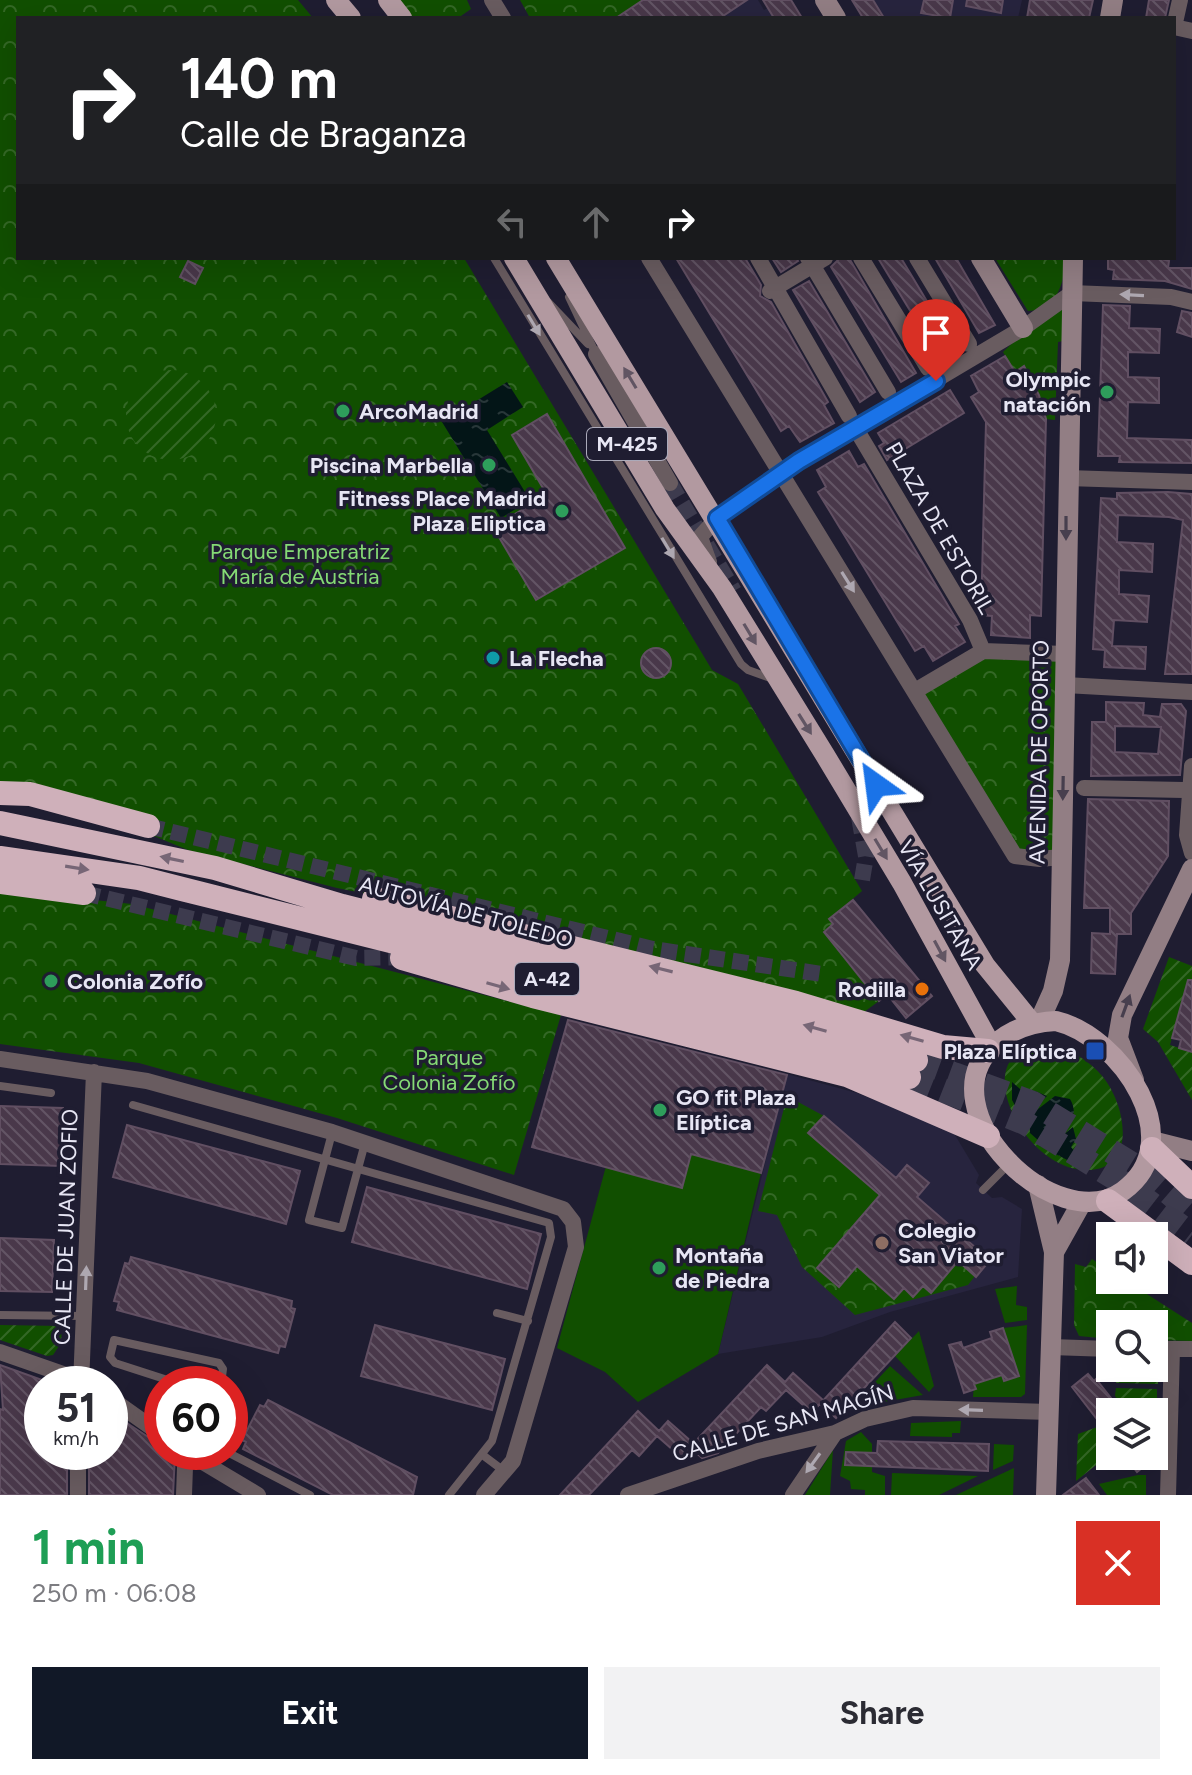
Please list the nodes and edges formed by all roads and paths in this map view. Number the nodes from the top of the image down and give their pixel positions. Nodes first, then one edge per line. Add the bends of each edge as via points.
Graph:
1 (336, 0) edge
2 (388, 0) edge
3 (349, 16) edge
4 (400, 16) edge
5 (495, 260) edge
6 (515, 260) edge
7 (550, 260) edge
8 (557, 260) edge
9 (650, 260) edge
10 (759, 260) edge
11 (815, 260) edge
12 (862, 260) edge
13 (918, 260) edge
14 (982, 260) edge
15 (1073, 260) edge
16 (773, 289) junction
17 (1072, 293) junction
18 (538, 296) junction
19 (1192, 302) edge
20 (1023, 328) junction
21 (969, 344) dead end
22 (596, 354) junction
23 (928, 368) dead end
24 (888, 392) dead end
25 (853, 422) junction
26 (781, 474) junction
27 (1067, 478) junction
28 (1192, 482) edge
29 (670, 483) tunnel mouth
30 (717, 518) junction
31 (722, 588) junction
32 (983, 651) junction
33 (1065, 654) junction
34 (778, 681) junction
35 (1065, 685) junction
36 (915, 691) junction
37 (1192, 692) edge
38 (1192, 766) edge
39 (1084, 788) dead end
40 (1184, 790) dead end
41 (0, 793) edge
42 (0, 823) edge
43 (148, 826) tunnel mouth
44 (1192, 853) edge
45 (1061, 857) junction
46 (0, 858) edge
47 (215, 868) junction
48 (1192, 869) edge
49 (0, 882) edge
50 (182, 889) junction
51 (84, 893) tunnel mouth
52 (1036, 1023) junction
53 (990, 1049) junction
54 (0, 1059) edge
55 (94, 1072) junction
56 (0, 1086) edge
57 (51, 1093) dead end
58 (133, 1105) dead end
59 (1144, 1106) junction
60 (332, 1132) junction
61 (988, 1136) junction
62 (365, 1143) junction
63 (1152, 1145) junction
64 (1192, 1151) edge
65 (326, 1157) junction
66 (1010, 1162) junction
67 (358, 1166) junction
68 (1038, 1185) junction
69 (1192, 1187) edge
70 (983, 1190) dead end
71 (1108, 1201) junction
72 (1082, 1202) junction
73 (1054, 1252) junction
74 (1192, 1263) edge
75 (497, 1313) dead end
76 (0, 1315) edge
77 (85, 1316) junction
78 (528, 1321) junction
79 (1051, 1347) junction
80 (1096, 1349) edge
81 (1168, 1349) edge
82 (1172, 1349) junction
83 (1192, 1349) edge
84 (0, 1352) edge
85 (39, 1366) edge
86 (84, 1366) edge
87 (221, 1366) edge
88 (144, 1372) edge
89 (1049, 1412) junction
90 (835, 1433) junction
91 (484, 1456) junction
92 (248, 1463) edge
93 (78, 1470) edge
94 (185, 1470) edge
95 (219, 1470) edge
96 (505, 1472) junction
97 (78, 1495) edge
98 (184, 1495) edge
99 (258, 1495) edge
100 (310, 1495) edge
101 (449, 1495) edge
102 (484, 1495) edge
103 (628, 1495) edge
104 (793, 1495) edge
105 (1046, 1495) edge
106 (1168, 1495) edge

1 - 3 main road
2 - 4 main road
5 -> 34 lane via 741,664
6 - 18 main road, VÍA LUSITANA / M-425
7 - 22 lane
30 -> 8 main road, VÍA LUSITANA / M-425
9 - 26 street
10 - 16 street, PLAZA DE ESTORIL
11 - 16 street
11 - 24 street
12 - 23 street
13 - 21 street
14 - 20 main road
15 - 17 main road, AVENIDA DE OPORTO
16 - 25 street, PLAZA DE ESTORIL
19 -> 17 street
17 - 20 street
17 - 27 main road, AVENIDA DE OPORTO
18 - 22 lane
18 - 31 main road, VÍA LUSITANA / M-425 via 665,509
20 - 25 street
22 - 29 street
25 - 26 street
25 - 32 street, PLAZA DE ESTORIL
26 - 30 street
26 -> 36 street
27 - 28 street
27 -> 33 main road, AVENIDA DE OPORTO
30 - 31 street via 700,537
30 - 52 main road, VÍA LUSITANA / M-425 via 985,965
31 -> 34 main road, VÍA LUSITANA
32 - 33 street
32 - 36 street
33 - 35 main road, AVENIDA DE OPORTO
34 -> 53 main road, VÍA LUSITANA via 902,883
35 - 37 street
35 -> 45 main road, AVENIDA DE OPORTO
36 - 45 street via 1015,856
38 - 44 street via 1187,835
39 - 40 street
41 - 43 highway via 30,794
47 -> 42 highway, AUTOVÍA DE TOLEDO / A-42
45 - 52 main road, AVENIDA DE OPORTO via 1060,960 1053,991
46 -> 50 highway, AUTOVÍA DE TOLEDO / A-42
50 -> 47 highway, AUTOVÍA DE TOLEDO / A-42 via 913,1069 815,1027 342,906
53 -> 47 highway via 943,1047 796,1003 418,908
59 -> 48 main road via 1118,1038 1122,1015
49 - 51 highway
50 -> 61 highway via 224,906 533,996 847,1075
52 - 53 main road via 1008,1034
52 - 59 main road via 1063,1023 1100,1041
53 - 61 main road via 973,1087
54 - 55 street
55 - 60 street via 147,1081
77 -> 55 street, CALLE DE JUAN ZOFIO
56 - 57 lane
58 - 65 lane
59 - 63 main road
60 - 62 street
60 - 65 lane
61 - 66 main road
62 - 67 lane
62 - 96 street via 545,1202 563,1209 573,1222 576,1247
63 - 64 main road
63 - 69 highway
63 - 71 main road via 1140,1178
65 - 67 lane
65 - 67 lane via 309,1220 342,1228
66 - 68 main road
66 - 70 lane
67 - 78 lane via 549,1223 551,1237
68 - 72 main road
68 - 73 main road
71 - 72 main road
71 - 74 highway
72 - 73 main road
73 - 79 main road
75 - 78 lane
76 - 77 lane
77 - 86 street, CALLE DE JUAN ZOFIO
78 - 91 lane
79 - 80 street
79 - 89 main road
81 - 82 street
82 - 83 street
82 - 106 street
84 - 85 street
87 - 88 lane via 114,1340 110,1357 115,1363
89 -> 90 street, CALLE DE SAN MAGÍN via 913,1408 865,1419
89 - 105 main road
90 - 103 street, CALLE DE SAN MAGÍN via 758,1451
90 -> 104 street
91 - 96 lane
91 - 101 lane
92 - 100 lane
93 - 97 street
94 - 98 street
95 - 99 street
96 - 102 street

